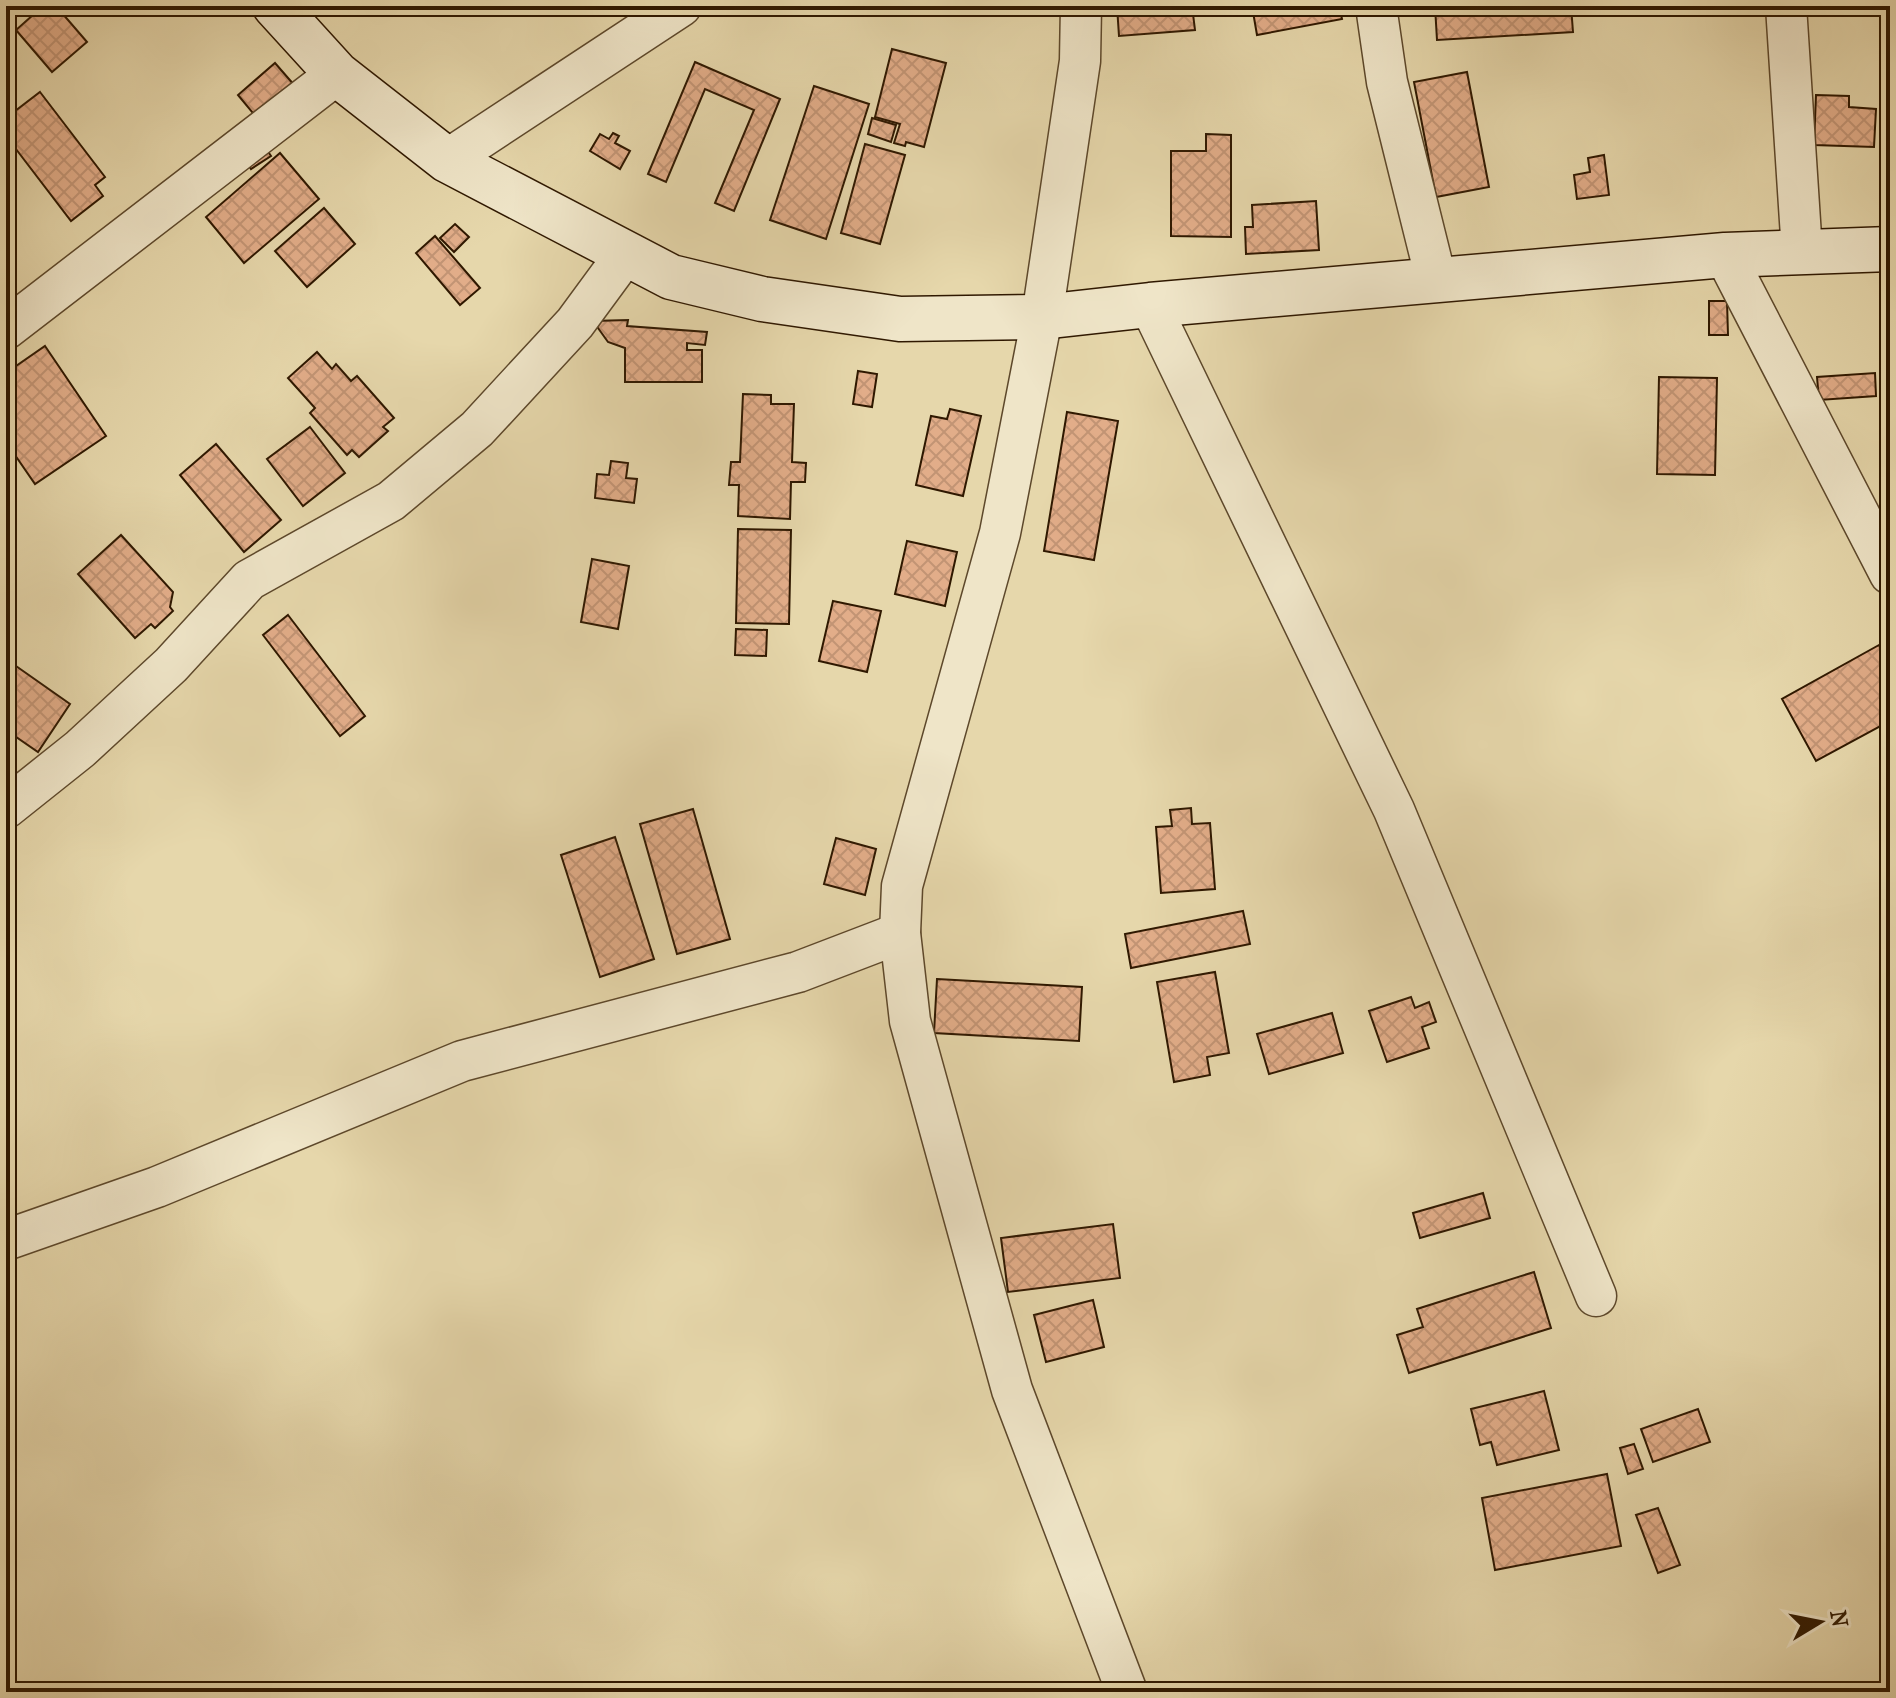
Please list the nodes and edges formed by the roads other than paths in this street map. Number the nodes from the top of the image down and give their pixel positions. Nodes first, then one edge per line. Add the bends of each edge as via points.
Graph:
1 (275, 6) edge
2 (681, 6) edge
3 (1081, 6) edge
4 (1376, 6) edge
5 (1786, 6) edge
6 (337, 74) junction
7 (447, 160) junction
8 (1890, 249) edge
9 (1802, 252) junction
10 (625, 255) junction
11 (1725, 255) junction
12 (1436, 279) junction
13 (1150, 305) junction
14 (1042, 317) junction
15 (6, 329) edge
16 (1890, 574) edge
17 (6, 808) edge
18 (900, 933) junction
19 (6, 1240) edge
20 (1596, 1296) dead end
21 (1127, 1692) edge

1 - 6 street
2 - 7 street
3 - 14 street via 1080,61
4 - 12 street via 1387,82
5 - 9 street
6 - 7 street
6 - 15 street
7 - 10 street
8 - 9 street
9 - 11 street
10 - 14 street via 671,277 762,299 900,319
10 - 17 street via 575,323 477,429 391,501 249,580 171,665
11 - 12 street
11 - 16 street
12 - 13 street
13 - 14 street
13 - 20 street via 1394,810
14 - 18 street via 1000,533 902,886
18 - 19 street via 798,972 462,1061 157,1187
18 - 21 street via 910,1021 1012,1390

